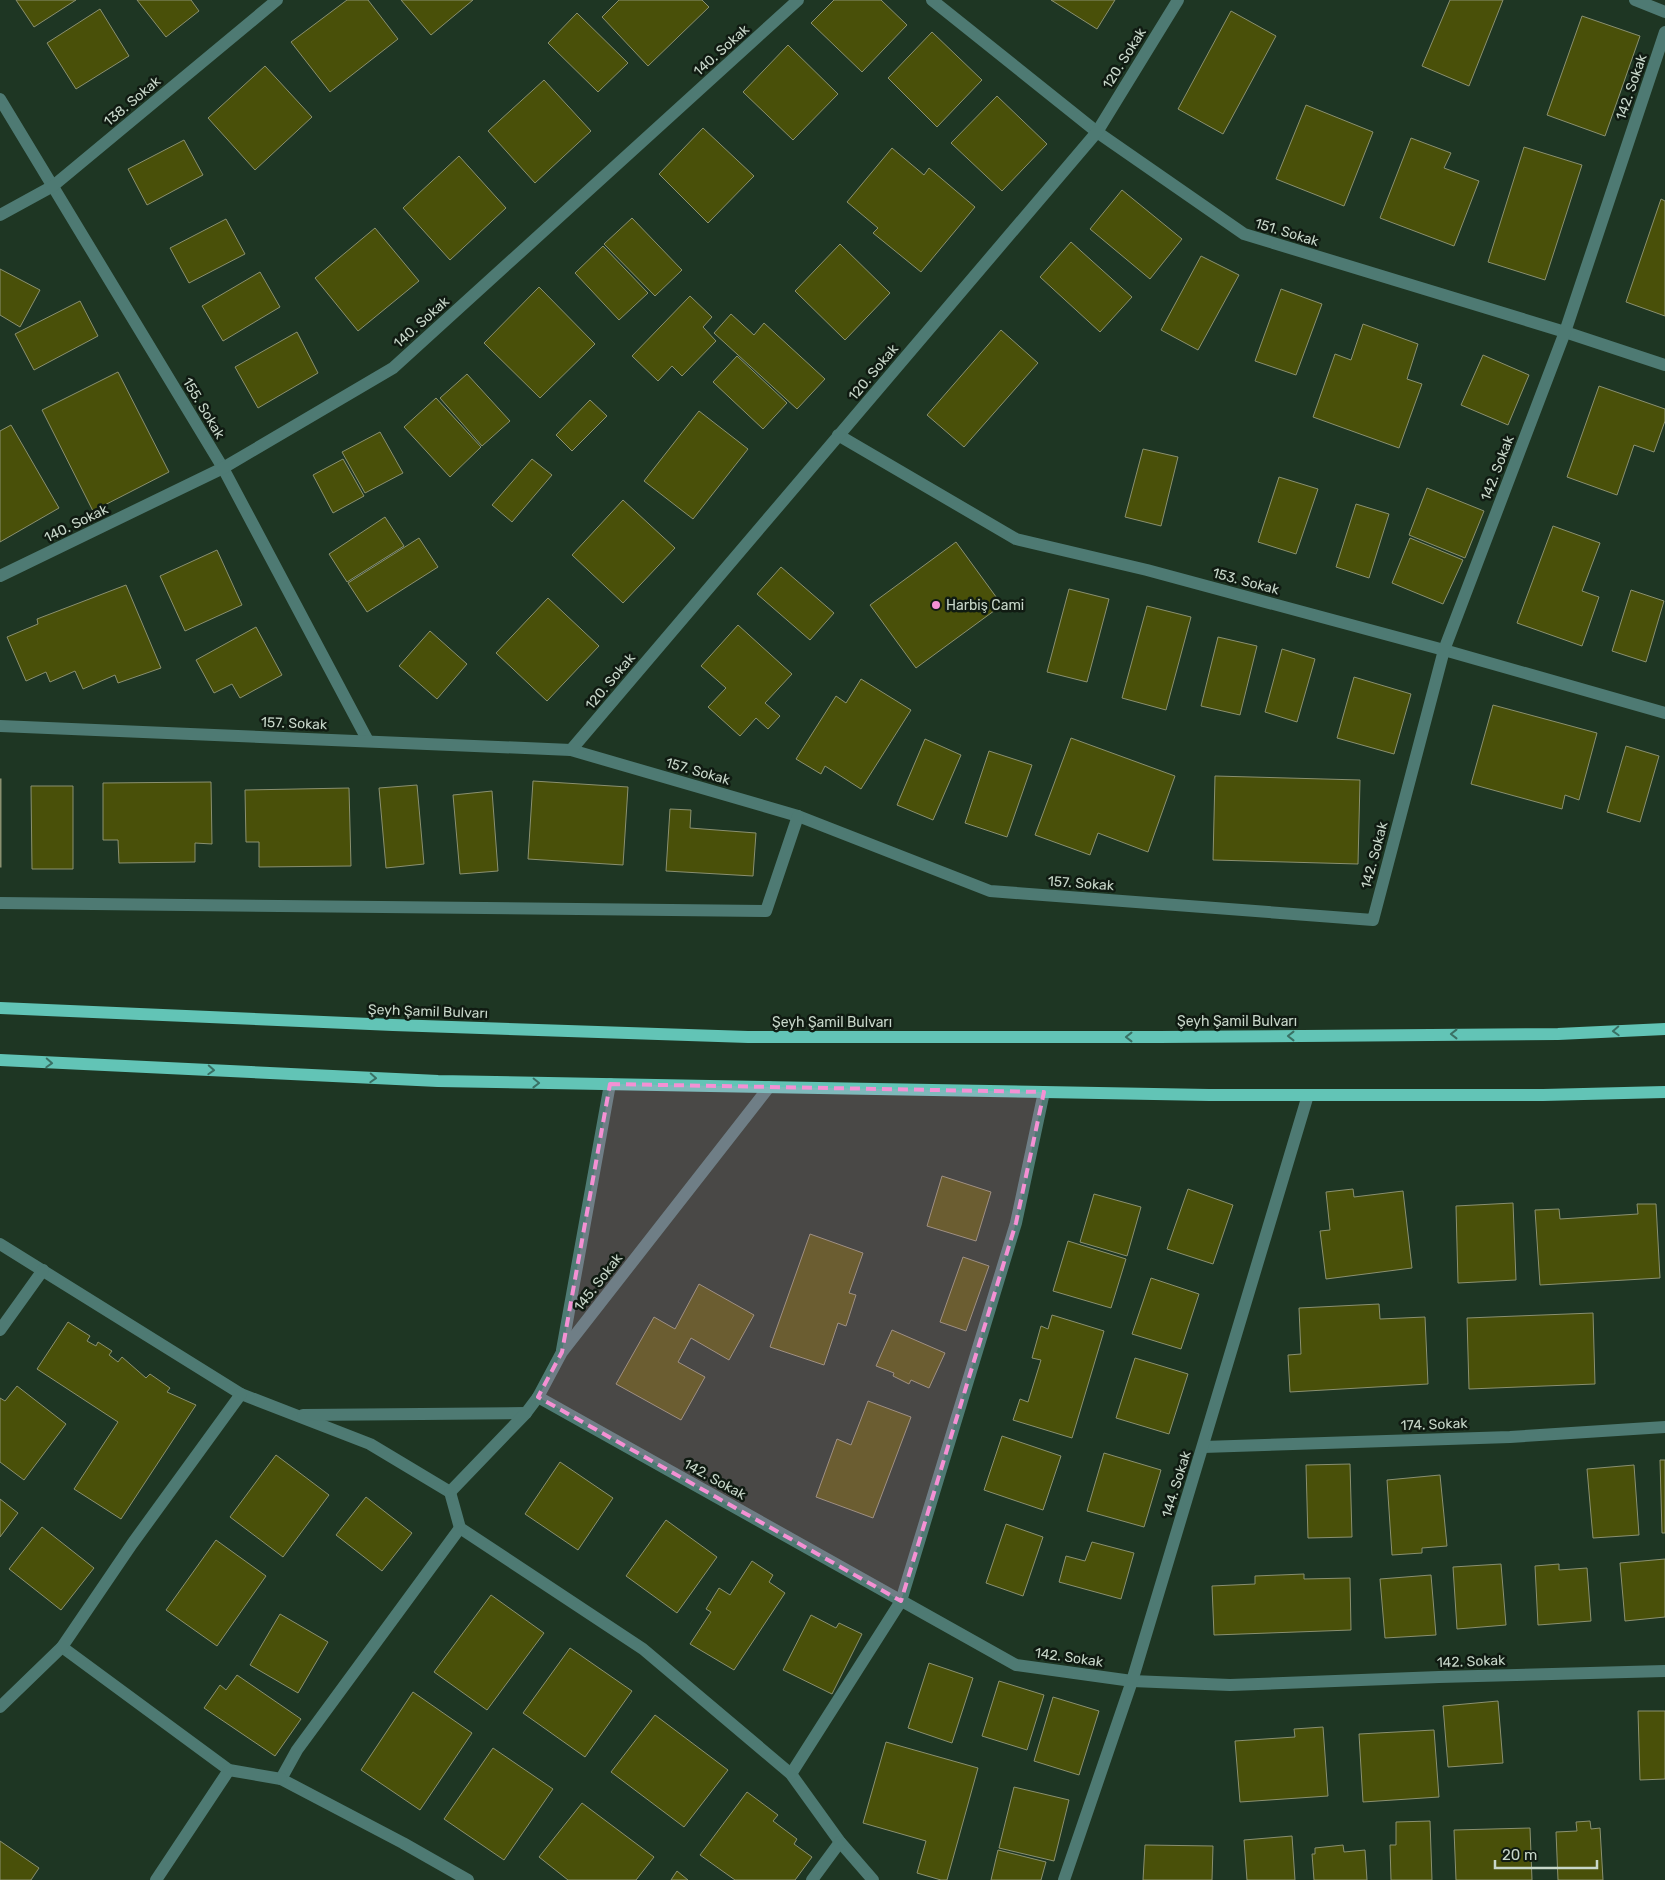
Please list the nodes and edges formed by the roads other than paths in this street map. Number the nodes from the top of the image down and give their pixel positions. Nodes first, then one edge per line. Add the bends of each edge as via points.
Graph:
1 (276, 0) edge
2 (798, 0) edge
3 (932, 0) edge
4 (1178, 0) edge
5 (1635, 0) edge
6 (1665, 12) edge
7 (1665, 32) edge
8 (0, 98) edge
9 (1097, 132) junction
10 (53, 186) junction
11 (0, 215) edge
12 (1565, 332) junction
13 (1665, 365) edge
14 (838, 435) junction
15 (222, 468) junction
16 (0, 576) edge
17 (1444, 650) junction
18 (1665, 713) edge
19 (0, 726) edge
20 (368, 741) junction
21 (571, 750) junction
22 (798, 816) junction
23 (0, 903) edge
24 (1372, 920) joint
25 (0, 1008) edge
26 (1665, 1028) edge
27 (0, 1060) edge
28 (610, 1084) junction
29 (769, 1087) junction
30 (1044, 1092) junction
31 (1665, 1092) edge
32 (1308, 1095) junction
33 (0, 1244) edge
34 (43, 1270) junction
35 (0, 1330) edge
36 (562, 1352) junction
37 (241, 1394) junction
38 (538, 1397) junction
39 (526, 1414) junction
40 (297, 1415) junction
41 (1665, 1427) edge
42 (1203, 1446) junction
43 (450, 1492) junction
44 (460, 1528) junction
45 (901, 1601) junction
46 (62, 1647) junction
47 (1665, 1671) edge
48 (1132, 1681) junction
49 (0, 1707) edge
50 (229, 1770) junction
51 (791, 1774) junction
52 (281, 1779) junction
53 (840, 1842) junction
54 (156, 1880) edge
55 (468, 1880) edge
56 (812, 1880) edge
57 (873, 1880) edge
58 (1064, 1880) edge

1 - 10 street, 138. Sokak
2 - 15 street, 140. Sokak via 394,368
3 - 9 street, 151. Sokak
4 - 9 street, 120. Sokak
5 - 6 street
7 - 12 street, 142. Sokak
8 - 10 street, 155. Sokak
9 - 12 street, 151. Sokak via 1244,234
9 - 14 street, 120. Sokak
10 - 11 street, 138. Sokak
10 - 15 street, 155. Sokak
12 - 13 street, 151. Sokak
12 - 17 street, 142. Sokak
14 - 17 street, 153. Sokak via 1016,539 1147,570
14 - 21 street, 120. Sokak
15 - 16 street, 140. Sokak
15 - 20 street, 155. Sokak
17 - 18 street, 153. Sokak
17 - 24 street, 142. Sokak
19 - 20 street, 157. Sokak
20 - 21 street, 157. Sokak
21 - 22 street, 157. Sokak
22 - 23 street via 766,911
22 - 24 street, 157. Sokak via 990,891
26 -> 25 main road, Şeyh Şamil Bulvarı via 1549,1034 748,1037
27 -> 28 main road via 438,1081
28 - 29 main road
28 - 36 street
29 - 30 main road
29 - 36 street, 145. Sokak
30 - 32 main road
30 - 45 street via 1016,1223
31 - 32 main road
32 - 42 street, 144. Sokak
33 - 34 street
34 - 35 street
34 - 37 street
36 - 38 street, 145. Sokak
37 - 40 street
37 - 46 street
38 - 39 street, 145. Sokak
38 - 45 street, 142. Sokak
39 - 40 street
39 - 43 street, 145. Sokak
40 - 43 street via 370,1444
41 - 42 street, 174. Sokak via 1510,1437
42 - 48 street, 144. Sokak
43 - 44 street
44 - 51 street via 643,1649
44 - 52 street via 297,1750
45 - 48 street, 142. Sokak via 1016,1665
45 - 51 street
46 - 49 street
46 - 50 street
47 - 48 street, 142. Sokak via 1230,1685
48 - 58 street, 144. Sokak
50 - 52 street
50 - 54 street
51 - 53 street
52 - 55 street
53 - 56 street
53 - 57 street

